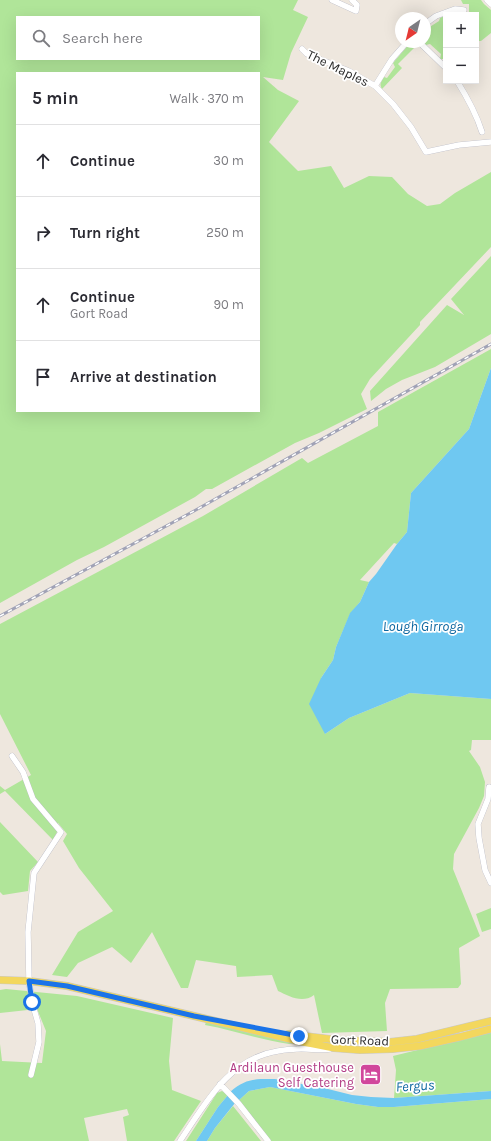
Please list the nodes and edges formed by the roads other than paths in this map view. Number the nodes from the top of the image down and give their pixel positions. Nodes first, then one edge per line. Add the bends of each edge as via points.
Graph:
1 (332, 0) edge
2 (352, 0) edge
3 (487, 0) edge
4 (491, 4) edge
5 (464, 10) dead end
6 (431, 20) edge
7 (402, 48) edge
8 (425, 48) edge
9 (302, 49) dead end
10 (443, 65) edge
11 (459, 84) edge
12 (375, 86) junction
13 (482, 132) dead end
14 (491, 142) edge
15 (12, 756) dead end
16 (489, 787) dead end
17 (491, 883) edge
18 (0, 980) edge
19 (29, 981) junction
20 (491, 1021) edge
21 (491, 1029) edge
22 (298, 1039) junction
23 (334, 1048) junction
24 (296, 1049) junction
25 (31, 1075) dead end
26 (220, 1084) junction
27 (180, 1141) edge
28 (268, 1141) edge

1 - 2 street via 356,10
3 - 4 street
5 - 6 street via 455,9
7 - 12 street, The Maples
8 - 10 street
9 - 12 street, The Maples via 307,54 349,71
11 - 13 street
12 - 14 street, The Maples via 411,127 426,152
15 - 19 street via 23,772 33,799 61,832 34,873 28,932
16 - 17 street via 488,799 478,824 485,870
18 - 19 main road, Gort Road
19 - 22 main road, Gort Road via 67,986
19 - 25 street via 38,1023 39,1042
20 - 22 main road, Gort Road via 417,1039 390,1042
21 - 23 main road via 420,1046 360,1050
22 - 23 main road
22 - 24 street
23 - 24 street
24 - 26 street via 277,1051 253,1059 234,1070
26 - 27 street
26 - 28 street

